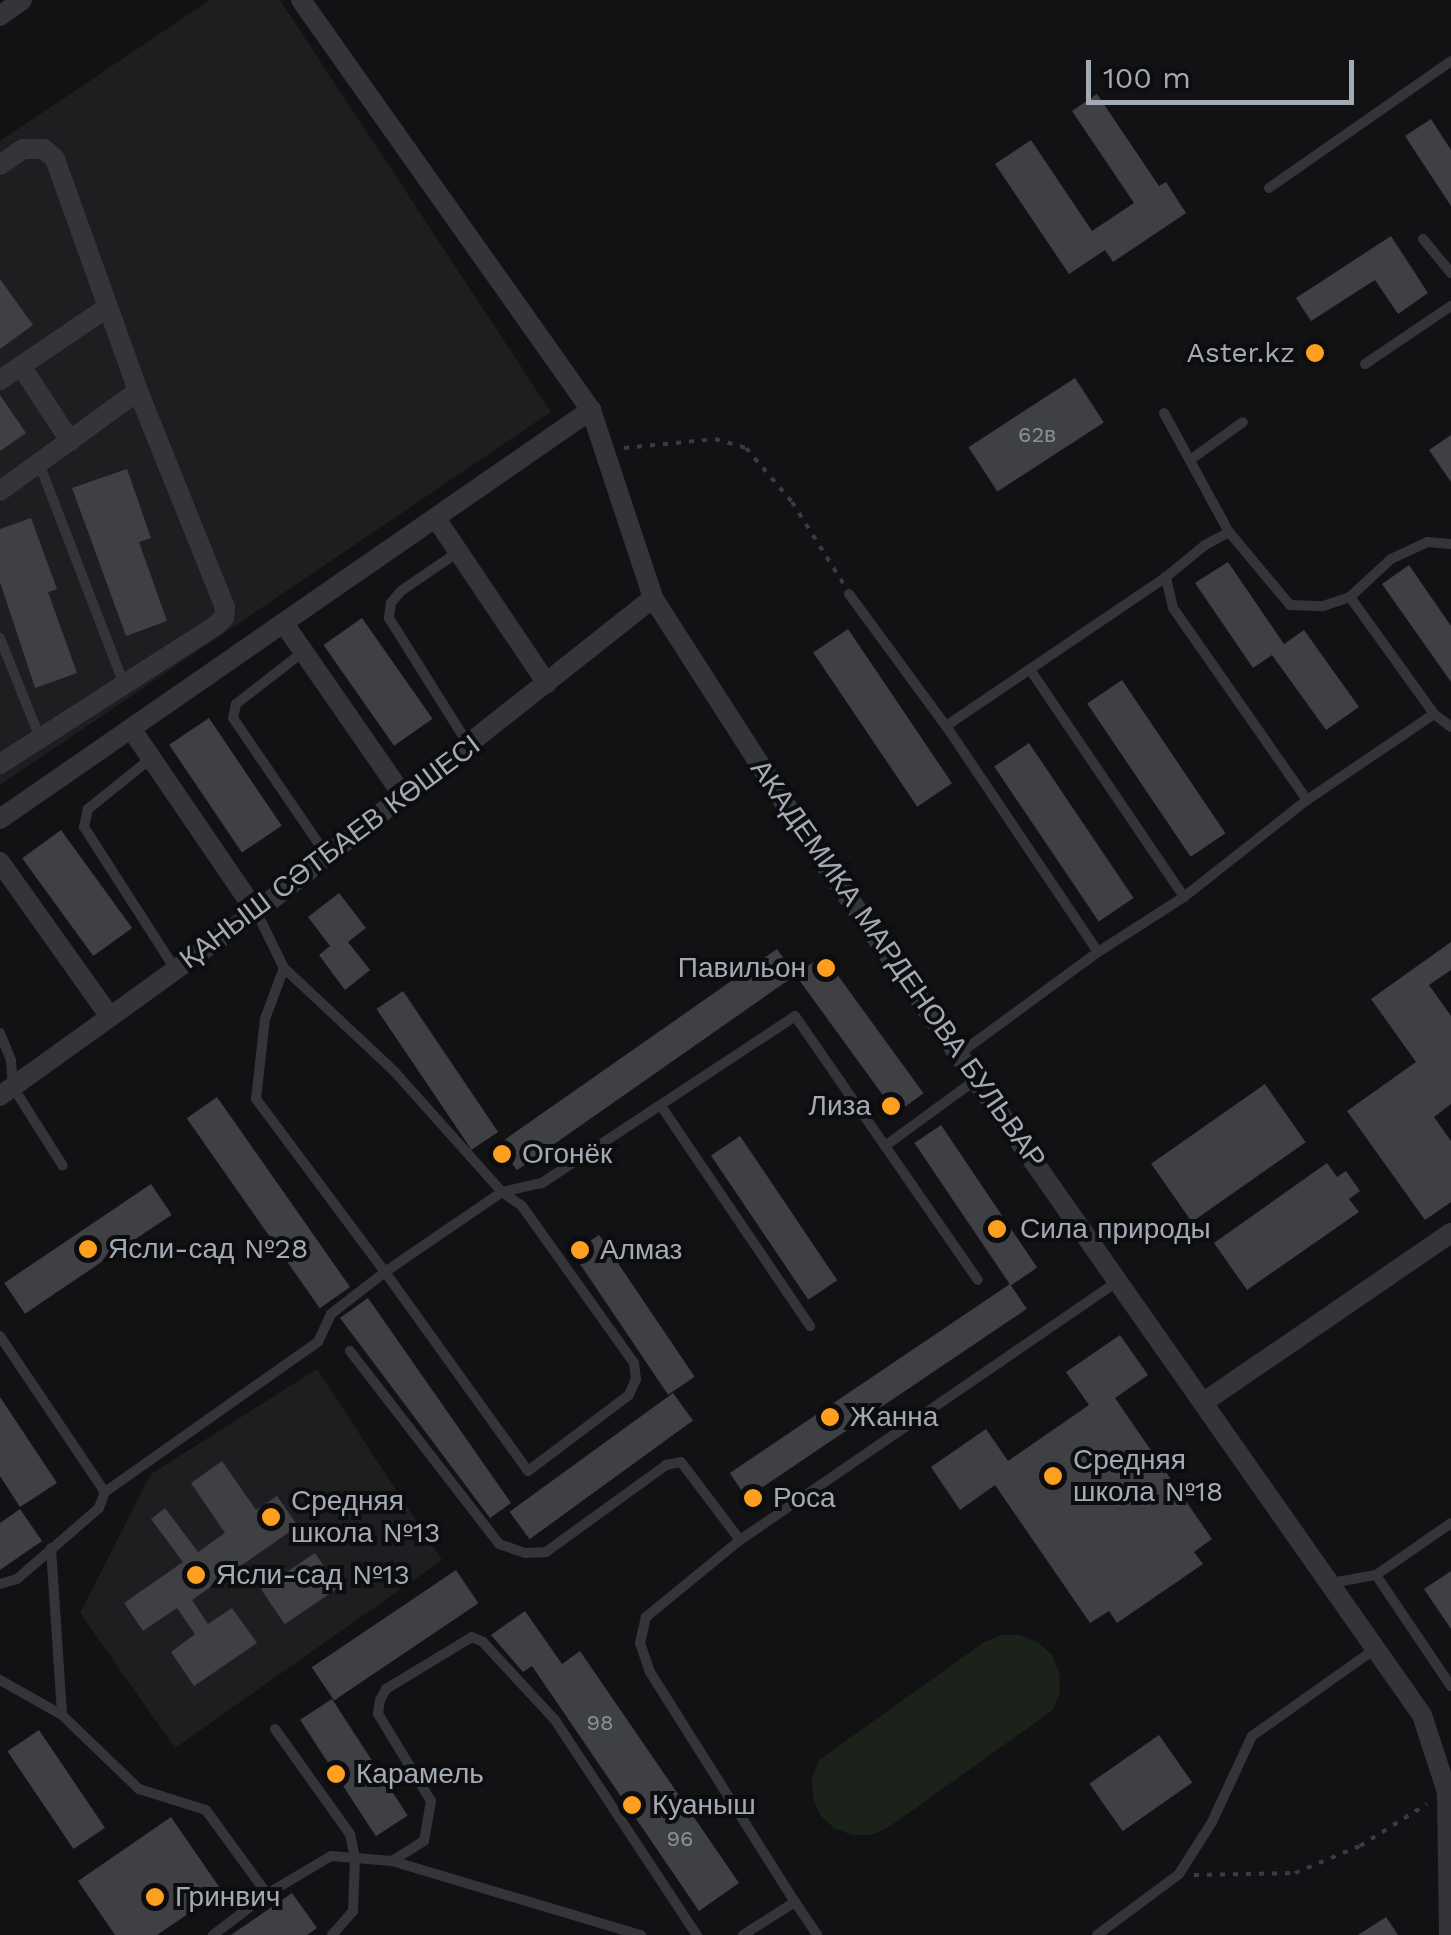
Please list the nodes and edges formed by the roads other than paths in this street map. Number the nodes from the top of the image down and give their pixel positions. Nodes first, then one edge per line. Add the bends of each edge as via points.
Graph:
1 (22, 0) edge
2 (302, 0) edge
3 (0, 16) edge
4 (1451, 61) edge
5 (0, 164) edge
6 (1268, 188) dead end
7 (1423, 239) dead end
8 (1451, 273) edge
9 (1451, 306) edge
10 (108, 307) junction
11 (1365, 364) dead end
12 (21, 366) junction
13 (0, 380) edge
14 (138, 391) junction
15 (591, 410) junction
16 (1164, 413) dead end
17 (1243, 422) dead end
18 (70, 441) junction
19 (1190, 460) junction
20 (39, 463) junction
21 (0, 492) edge
22 (437, 520) junction
23 (1229, 532) junction
24 (1451, 544) edge
25 (459, 552) junction
26 (1166, 577) junction
27 (850, 594) road end
28 (1350, 597) junction
29 (654, 598) junction
30 (284, 626) junction
31 (0, 638) edge
32 (303, 652) junction
33 (1031, 671) junction
34 (124, 684) junction
35 (547, 684) junction
36 (1434, 714) junction
37 (946, 726) junction
38 (1451, 727) edge
39 (132, 730) junction
40 (40, 738) junction
41 (469, 746) junction
42 (152, 757) junction
43 (0, 764) edge
44 (405, 798) junction
45 (1307, 800) junction
46 (0, 819) edge
47 (327, 857) junction
48 (1, 865) edge
49 (1184, 897) junction
50 (256, 912) junction
51 (1098, 952) junction
52 (284, 968) junction
53 (176, 970) junction
54 (110, 1017) junction
55 (0, 1033) edge
56 (959, 1054) junction
57 (977, 1080) junction
58 (7, 1092) edge
59 (661, 1106) junction
60 (885, 1146) junction
61 (63, 1166) dead end
62 (502, 1192) junction
63 (1451, 1233) edge
64 (386, 1272) junction
65 (978, 1280) dead end
66 (1119, 1280) junction
67 (810, 1326) dead end
68 (0, 1336) edge
69 (350, 1351) dead end
70 (1204, 1402) junction
71 (105, 1492) junction
72 (1451, 1523) edge
73 (740, 1540) junction
74 (51, 1548) junction
75 (1376, 1575) junction
76 (1330, 1583) junction
77 (0, 1584) edge
78 (1376, 1648) junction
79 (0, 1680) edge
80 (1451, 1686) edge
81 (62, 1716) junction
82 (275, 1728) dead end
83 (356, 1858) junction
84 (392, 1862) junction
85 (268, 1894) junction
86 (795, 1902) junction
87 (1450, 1925) edge
88 (213, 1935) edge
89 (332, 1935) edge
90 (641, 1935) edge
91 (698, 1935) edge
92 (744, 1935) edge
93 (817, 1935) edge
94 (1097, 1935) edge

1 - 3 street
2 - 15 street, АКАДЕМИКА МАРДЕНОВА БУЛЬВАР
4 - 6 lane
5 - 10 street via 22,149 44,149 55,159
7 - 8 lane
9 - 11 lane
10 - 12 street
10 - 14 street
12 - 13 street
12 - 18 street
14 - 18 street
14 - 34 street via 225,607 215,626
15 - 22 street
15 - 29 street, АКАДЕМИКА МАРДЕНОВА БУЛЬВАР
16 - 19 lane
17 - 19 lane
18 - 20 street
19 - 23 lane
20 - 21 street
20 - 34 lane
22 - 25 street
22 - 30 street
23 - 26 lane
23 - 28 lane via 1290,605 1323,606
24 - 28 lane via 1427,542 1390,558
25 - 35 street
25 - 41 lane via 401,591 389,618
26 - 33 lane
26 - 45 lane via 1173,608
27 - 37 lane
28 - 36 lane
29 - 35 street, ҚАНЫШ СӘТБАЕВ КӨШЕСІ
29 - 56 street, АКАДЕМИКА МАРДЕНОВА БУЛЬВАР via 810,843
30 - 32 street
30 - 39 street
31 - 40 lane
32 - 44 street
32 - 47 lane via 236,704 233,718
33 - 37 lane
33 - 49 lane
34 - 40 street
35 - 41 street, ҚАНЫШ СӘТБАЕВ КӨШЕСІ
36 - 38 lane
36 - 45 lane
37 - 51 lane
39 - 42 street
39 - 46 street
40 - 43 street
41 - 44 street, ҚАНЫШ СӘТБАЕВ КӨШЕСІ
42 - 50 street
42 - 53 lane via 88,809 84,828
44 - 47 street, ҚАНЫШ СӘТБАЕВ КӨШЕСІ
45 - 49 lane
47 - 50 street, ҚАНЫШ СӘТБАЕВ КӨШЕСІ
48 - 54 street
49 - 51 lane
50 - 52 lane
50 - 53 street, ҚАНЫШ СӘТБАЕВ КӨШЕСІ
51 - 56 lane
52 - 62 lane via 393,1070
52 - 64 lane via 264,1019 256,1100
53 - 54 street, ҚАНЫШ СӘТБАЕВ КӨШЕСІ
54 - 58 street, ҚАНЫШ СӘТБАЕВ КӨШЕСІ
55 - 58 lane via 11,1060
56 - 57 street, АКАДЕМИКА МАРДЕНОВА БУЛЬВАР
57 - 60 lane
57 - 66 street, АКАДЕМИКА МАРДЕНОВА БУЛЬВАР
58 - 61 lane
59 - 60 lane via 795,1016
59 - 62 lane via 542,1183
59 - 67 lane
60 - 65 lane
62 - 64 lane
62 - 64 lane via 522,1206 634,1363 636,1379 629,1395 528,1471
63 - 70 street
64 - 71 lane via 331,1314 318,1342
66 - 70 street, АКАДЕМИКА МАРДЕНОВА БУЛЬВАР
66 - 73 lane
68 - 71 lane
69 - 73 lane via 500,1544 546,1552 666,1465 681,1462
70 - 76 street, АКАДЕМИКА МАРДЕНОВА БУЛЬВАР
71 - 74 lane via 99,1508
72 - 75 lane
73 - 86 lane via 646,1617 640,1643 650,1672
74 - 77 lane via 17,1580
74 - 81 lane
75 - 76 lane
75 - 80 lane
76 - 78 street, АКАДЕМИКА МАРДЕНОВА БУЛЬВАР
78 - 87 street, АКАДЕМИКА МАРДЕНОВА БУЛЬВАР via 1422,1715 1447,1792
78 - 94 lane via 1252,1736 1180,1874
79 - 81 lane
81 - 85 lane via 138,1789 206,1810
82 - 83 lane via 350,1834
83 - 84 lane
83 - 85 lane via 331,1856
83 - 89 lane via 353,1911
84 - 90 lane
84 - 91 lane via 424,1841 431,1801 378,1714 380,1700 386,1689 472,1637 555,1720
85 - 88 lane
86 - 92 lane
86 - 93 lane

